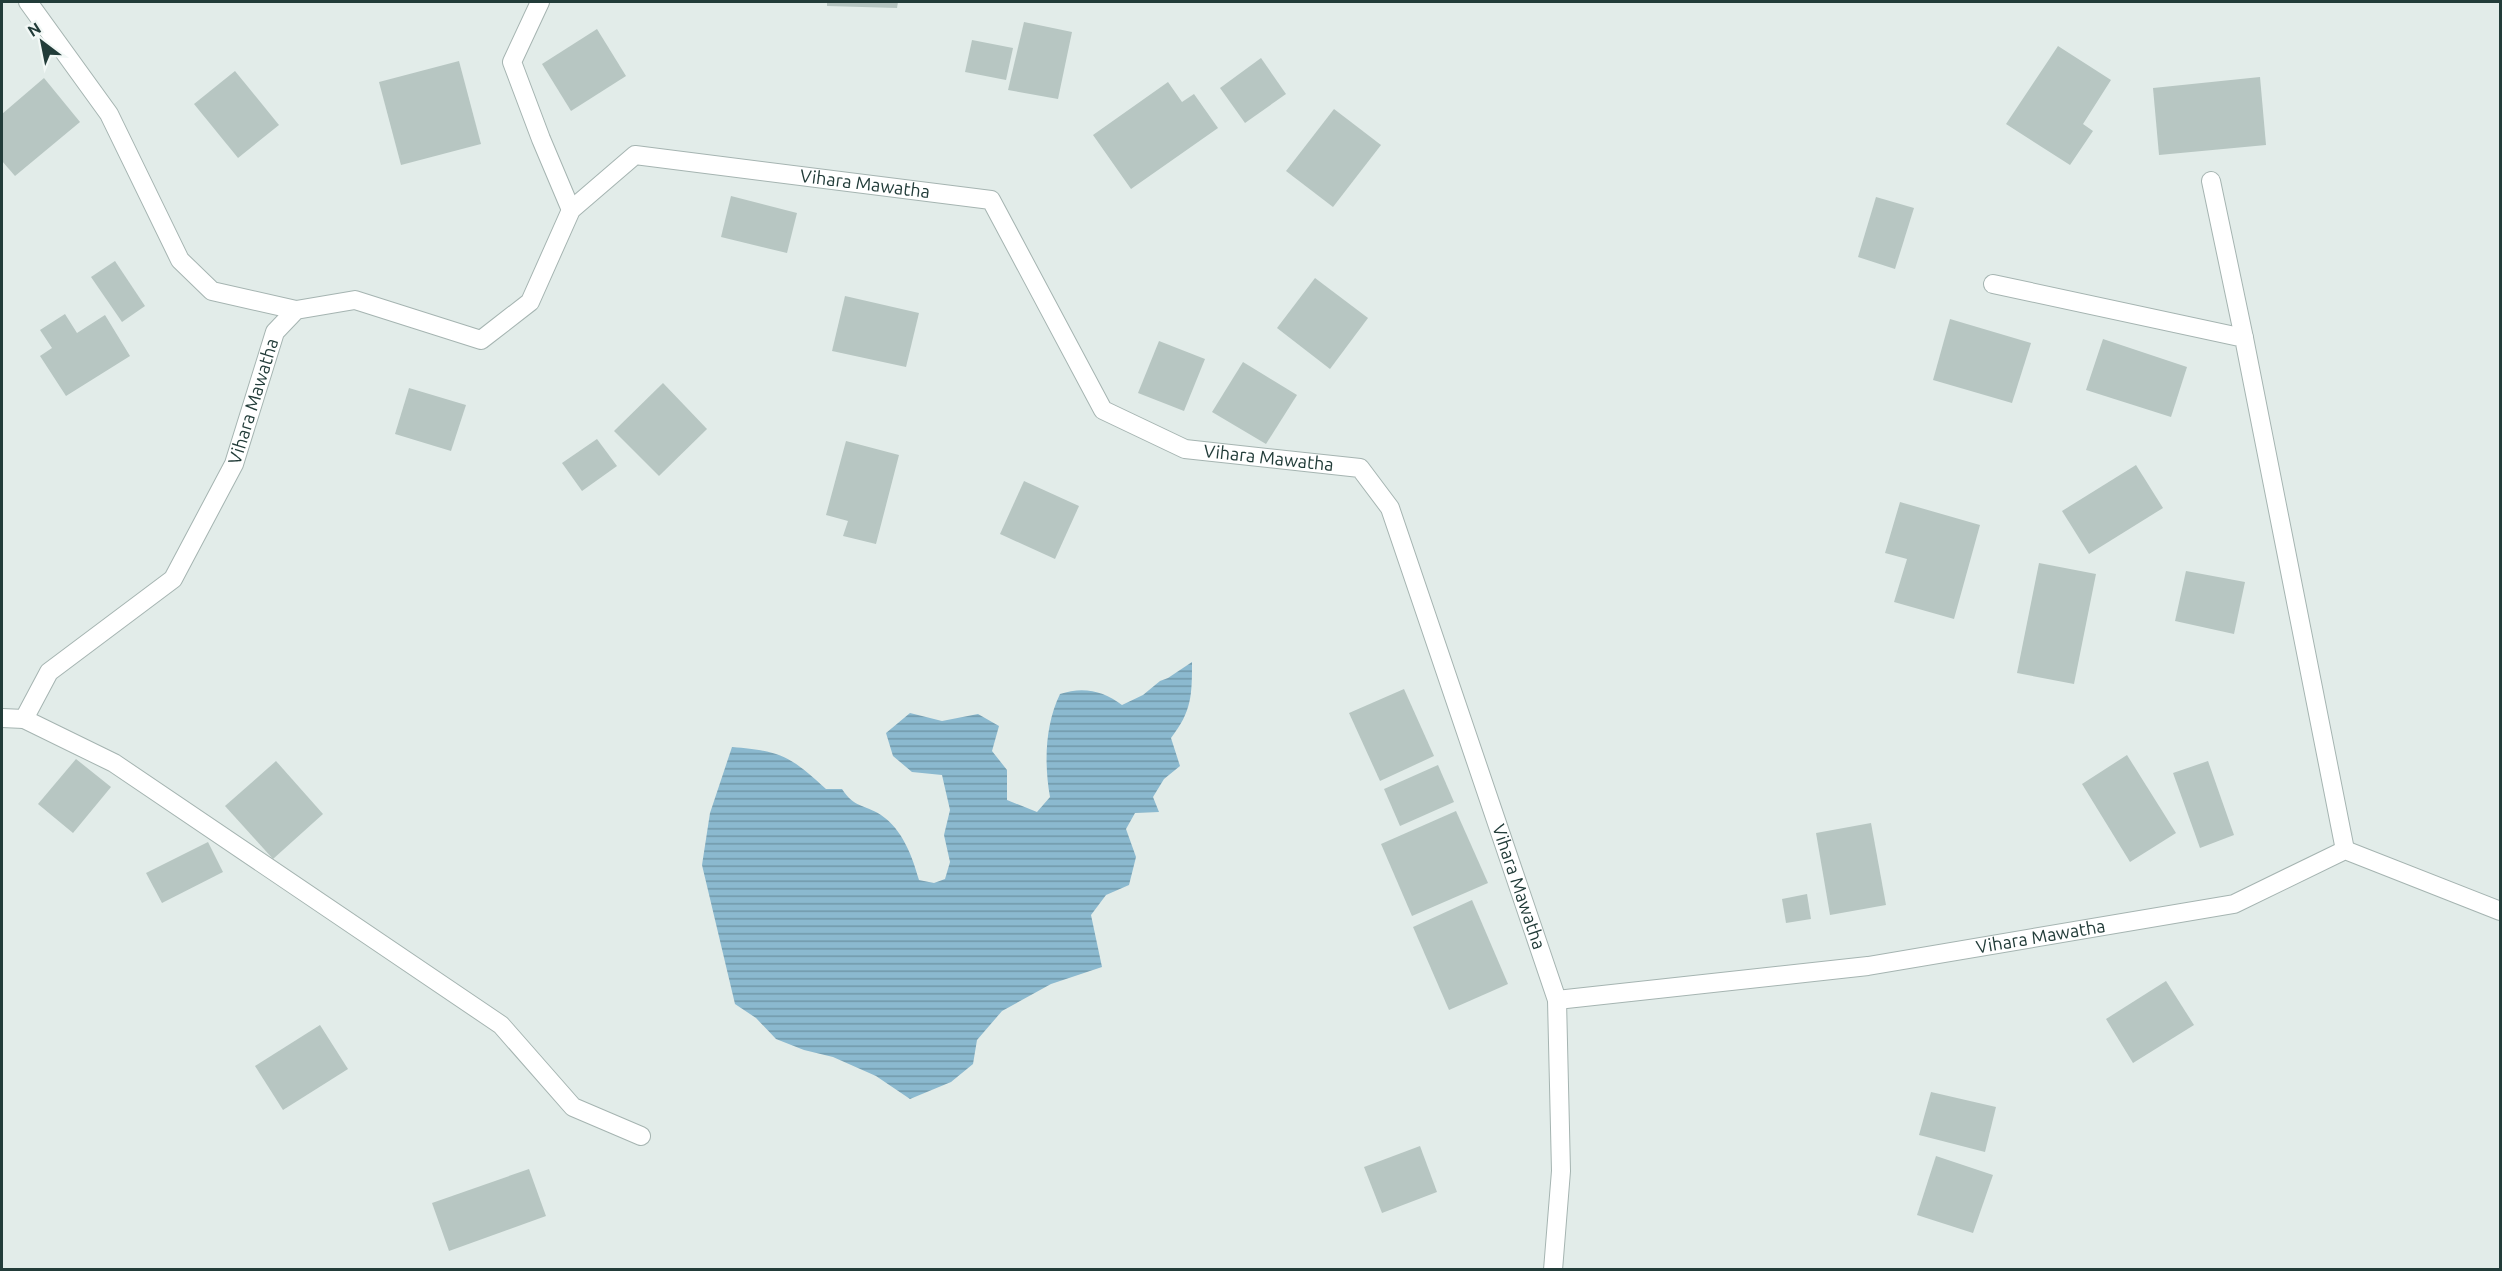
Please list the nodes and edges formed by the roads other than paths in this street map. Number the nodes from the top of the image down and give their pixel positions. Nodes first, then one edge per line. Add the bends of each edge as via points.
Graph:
1 (28, 2) edge
2 (540, 2) edge
3 (2211, 181) dead end
4 (571, 210) junction
5 (1993, 284) dead end
6 (296, 310) junction
7 (2244, 338) junction
8 (2, 718) edge
9 (24, 719) junction
10 (2345, 850) junction
11 (2500, 911) edge
12 (1557, 1000) junction
13 (641, 1136) dead end
14 (1553, 1269) edge

1 - 6 street via 109,114 180,260 212,291
2 - 4 street via 512,62
3 - 7 street
4 - 6 street, Vihara Mawatha via 530,302 481,340 355,300
4 - 12 street, Vihara Mawatha via 635,155 991,200 1103,410 1185,449 1360,468 1390,508
5 - 7 street
6 - 9 street, Vihara Mawatha via 275,332 234,464 173,579 49,672
7 - 10 street
8 - 9 street
9 - 13 street via 114,763 144,783 501,1025 573,1107
10 - 11 street
10 - 12 street, Vihara Mawatha via 2234,904 1868,966
12 - 14 street, Vihara Mawatha via 1561,1171

